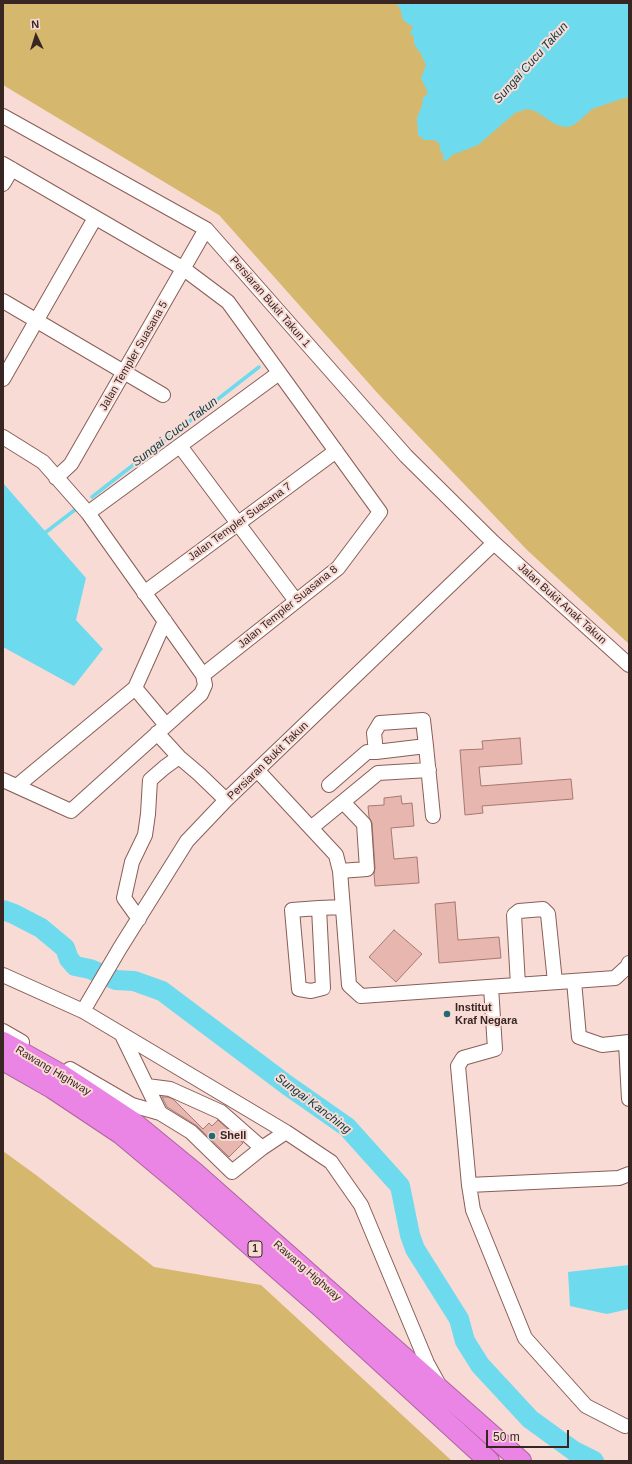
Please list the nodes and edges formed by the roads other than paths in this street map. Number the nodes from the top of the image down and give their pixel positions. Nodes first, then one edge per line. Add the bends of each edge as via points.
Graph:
1 (3, 116) edge
2 (7, 167) edge
3 (3, 184) edge
4 (95, 218) junction
5 (206, 229) junction
6 (184, 269) junction
7 (3, 301) edge
8 (36, 321) junction
9 (124, 372) junction
10 (279, 373) junction
11 (3, 379) edge
12 (163, 395) dead end
13 (3, 437) edge
14 (180, 446) junction
15 (336, 451) junction
16 (56, 478) junction
17 (88, 513) junction
18 (238, 524) junction
19 (494, 543) junction
20 (144, 593) junction
21 (296, 601) junction
22 (165, 621) junction
23 (629, 665) edge
24 (203, 674) junction
25 (135, 688) junction
26 (162, 729) junction
27 (426, 746) junction
28 (376, 752) junction
29 (179, 757) junction
30 (258, 770) junction
31 (429, 770) junction
32 (3, 780) edge
33 (328, 785) dead end
34 (17, 786) junction
35 (226, 800) junction
36 (343, 802) junction
37 (433, 816) dead end
38 (311, 828) junction
39 (340, 871) junction
40 (343, 907) junction
41 (318, 908) junction
42 (139, 919) junction
43 (629, 963) edge
44 (3, 975) edge
45 (574, 981) junction
46 (555, 982) junction
47 (518, 985) junction
48 (490, 987) junction
49 (83, 1011) junction
50 (3, 1031) edge
51 (122, 1035) junction
52 (3, 1042) edge
53 (628, 1042) edge
54 (3, 1060) edge
55 (147, 1086) junction
56 (629, 1099) edge
57 (160, 1113) junction
58 (286, 1132) junction
59 (262, 1148) junction
60 (629, 1174) edge
61 (469, 1185) junction
62 (446, 1395) junction
63 (625, 1425) edge
64 (489, 1461) edge
65 (520, 1461) edge

1 - 5 street, Persiaran Bukit Takun 1
2 - 3 street
2 - 4 street
4 - 6 street
4 - 8 street
5 - 6 street, Jalan Templer Suasana 5
5 - 19 street, Persiaran Bukit Takun 1 via 406,456
6 - 9 street, Jalan Templer Suasana 5
6 - 10 street via 228,302
7 - 8 street
8 - 9 street
8 - 11 street
9 - 12 street
9 - 16 street, Jalan Templer Suasana 5 via 71,464
10 - 14 street
10 - 15 street
13 - 16 street via 43,462
14 - 17 street
14 - 18 street
15 - 18 street, Jalan Templer Suasana 7
15 - 21 street, Jalan Templer Suasana 8 via 380,512 338,568
16 - 17 street
17 - 20 street
18 - 20 street, Jalan Templer Suasana 7
18 - 21 street
19 - 23 street, Jalan Bukit Anak Takun
19 - 30 street, Persiaran Bukit Takun
20 - 22 street
21 - 24 street, Jalan Templer Suasana 8
22 - 24 street
22 - 25 street
24 - 26 street via 206,685 201,694
25 - 26 street
25 - 34 street
26 - 29 street
26 - 34 street via 71,811
27 - 28 street
27 - 28 street via 423,720 380,723 374,733
27 - 31 street
28 - 33 street via 367,752
29 - 35 street
29 - 42 street via 150,780 145,835 132,862 124,898
30 - 35 street, Persiaran Bukit Takun
30 - 38 street
31 - 36 street via 378,773
31 - 37 street
32 - 34 street
35 - 42 street, Persiaran Bukit Takun via 187,841
36 - 38 street
36 - 39 street via 364,824 367,869
38 - 39 street via 336,855
39 - 40 street
40 - 41 street
40 - 48 street via 349,985 361,996
41 - 41 street via 292,910 299,989 311,992 323,988
42 - 49 street, Persiaran Bukit Takun
43 - 45 street via 615,978
44 - 49 street
45 - 46 street
45 - 53 street via 579,1037 602,1046
46 - 47 street
46 - 47 street via 548,914 543,909 537,909 519,911 514,915
47 - 48 street
48 - 61 street via 495,1049 463,1058 458,1066
49 - 51 street
50 - 57 street via 132,1105
51 - 55 street
51 - 58 street
52 - 62 highway, Rawang Highway / 1 via 62,1075 133,1122 194,1172
53 - 56 street
54 - 64 highway, Rawang Highway / 1 via 52,1088 121,1134 328,1314
55 - 57 street
55 - 59 street via 170,1089 221,1112
57 - 59 street via 191,1132 232,1172
58 - 59 street
58 - 62 street via 331,1162 361,1206 427,1363
60 - 61 street via 619,1178
61 - 63 street via 473,1210 525,1338 586,1406
62 - 65 highway, Rawang Highway / 1

